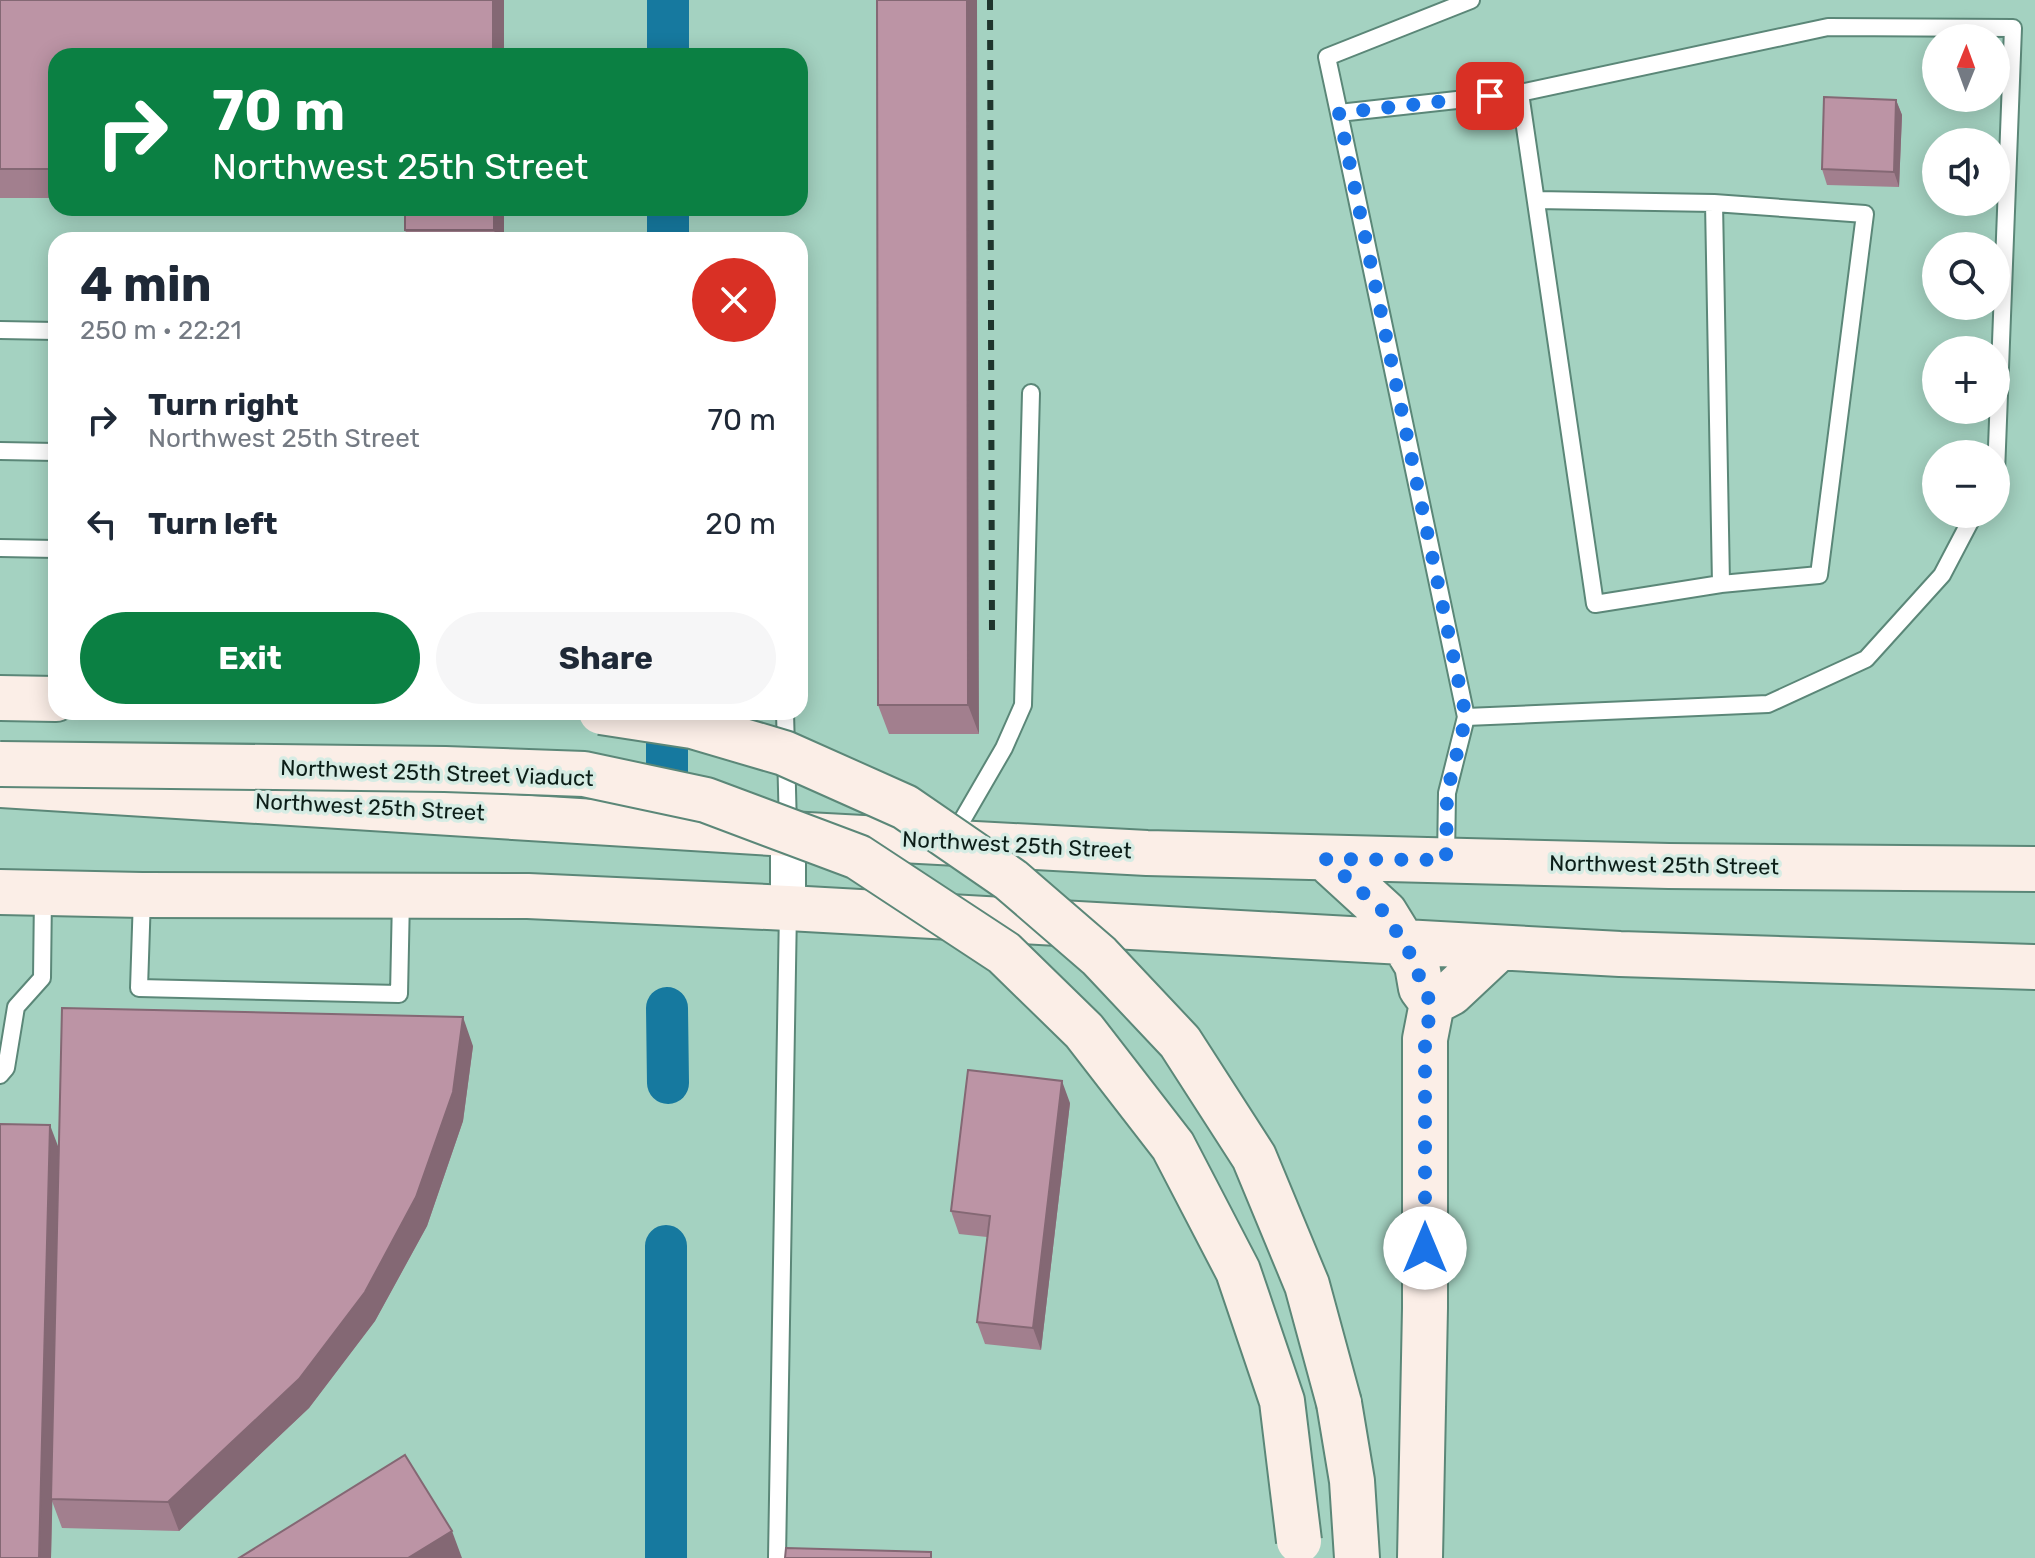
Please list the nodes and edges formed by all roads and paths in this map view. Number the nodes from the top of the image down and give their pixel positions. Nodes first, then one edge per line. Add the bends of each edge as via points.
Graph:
1 (1471, 0) edge
2 (1520, 93) junction
3 (1339, 113) junction
4 (1536, 200) junction
5 (1714, 203) junction
6 (0, 330) edge
7 (48, 331) edge
8 (1031, 393) dead end
9 (1997, 440) edge
10 (0, 451) edge
11 (48, 452) edge
12 (1967, 528) edge
13 (0, 548) edge
14 (48, 549) edge
15 (1721, 584) junction
16 (0, 698) edge
17 (48, 699) edge
18 (1466, 717) junction
19 (653, 720) edge
20 (785, 720) edge
21 (0, 764) edge
22 (0, 785) edge
23 (788, 834) junction
24 (950, 841) junction
25 (1326, 859) junction
26 (1446, 860) junction
27 (2035, 869) edge
28 (0, 892) edge
29 (43, 893) junction
30 (401, 894) junction
31 (142, 895) junction
32 (788, 908) junction
33 (1404, 941) junction
34 (1499, 948) junction
35 (2035, 967) edge
36 (1432, 1003) junction
37 (8, 1007) edge
38 (0, 1075) edge
39 (1299, 1549) edge
40 (777, 1558) edge
41 (1357, 1558) edge
42 (1420, 1558) edge

1 - 3 lane via 1327,57
2 - 3 lane
2 - 4 lane
2 - 9 lane via 1828,27 2013,28
3 - 18 lane
4 - 5 lane
4 - 15 lane via 1595,604
5 - 15 lane
5 - 15 lane via 1865,214 1819,575
6 - 7 lane
8 - 24 lane via 1023,705
10 - 11 lane
12 - 18 lane via 1942,575 1866,659 1768,704
13 - 14 lane
16 - 17 street
18 - 26 lane via 1447,793
19 - 41 street, bridge via 784,753 905,807 1011,880 1099,956 1180,1042 1254,1157 1307,1285 1339,1403
20 - 23 lane
21 - 39 street, Northwest 25th Street Viaduct, bridge via 584,774 706,800 858,857 1004,953 1084,1031 1173,1146 1238,1271 1282,1401
22 - 23 street, Northwest 25th Street
23 - 24 street, Northwest 25th Street
23 - 32 street
24 - 25 street, Northwest 25th Street
25 - 26 street, Northwest 25th Street
25 - 33 street via 1385,913
26 - 27 street, Northwest 25th Street
28 - 29 street
29 - 31 street
29 - 37 lane via 42,978
30 - 31 street
30 - 31 lane via 399,994 139,988
30 - 32 street
32 - 33 street
32 - 40 lane
33 - 34 street
33 - 36 street
34 - 35 street
34 - 36 street via 1451,993
36 - 42 street via 1425,1039
37 - 38 lane via 6,1068

